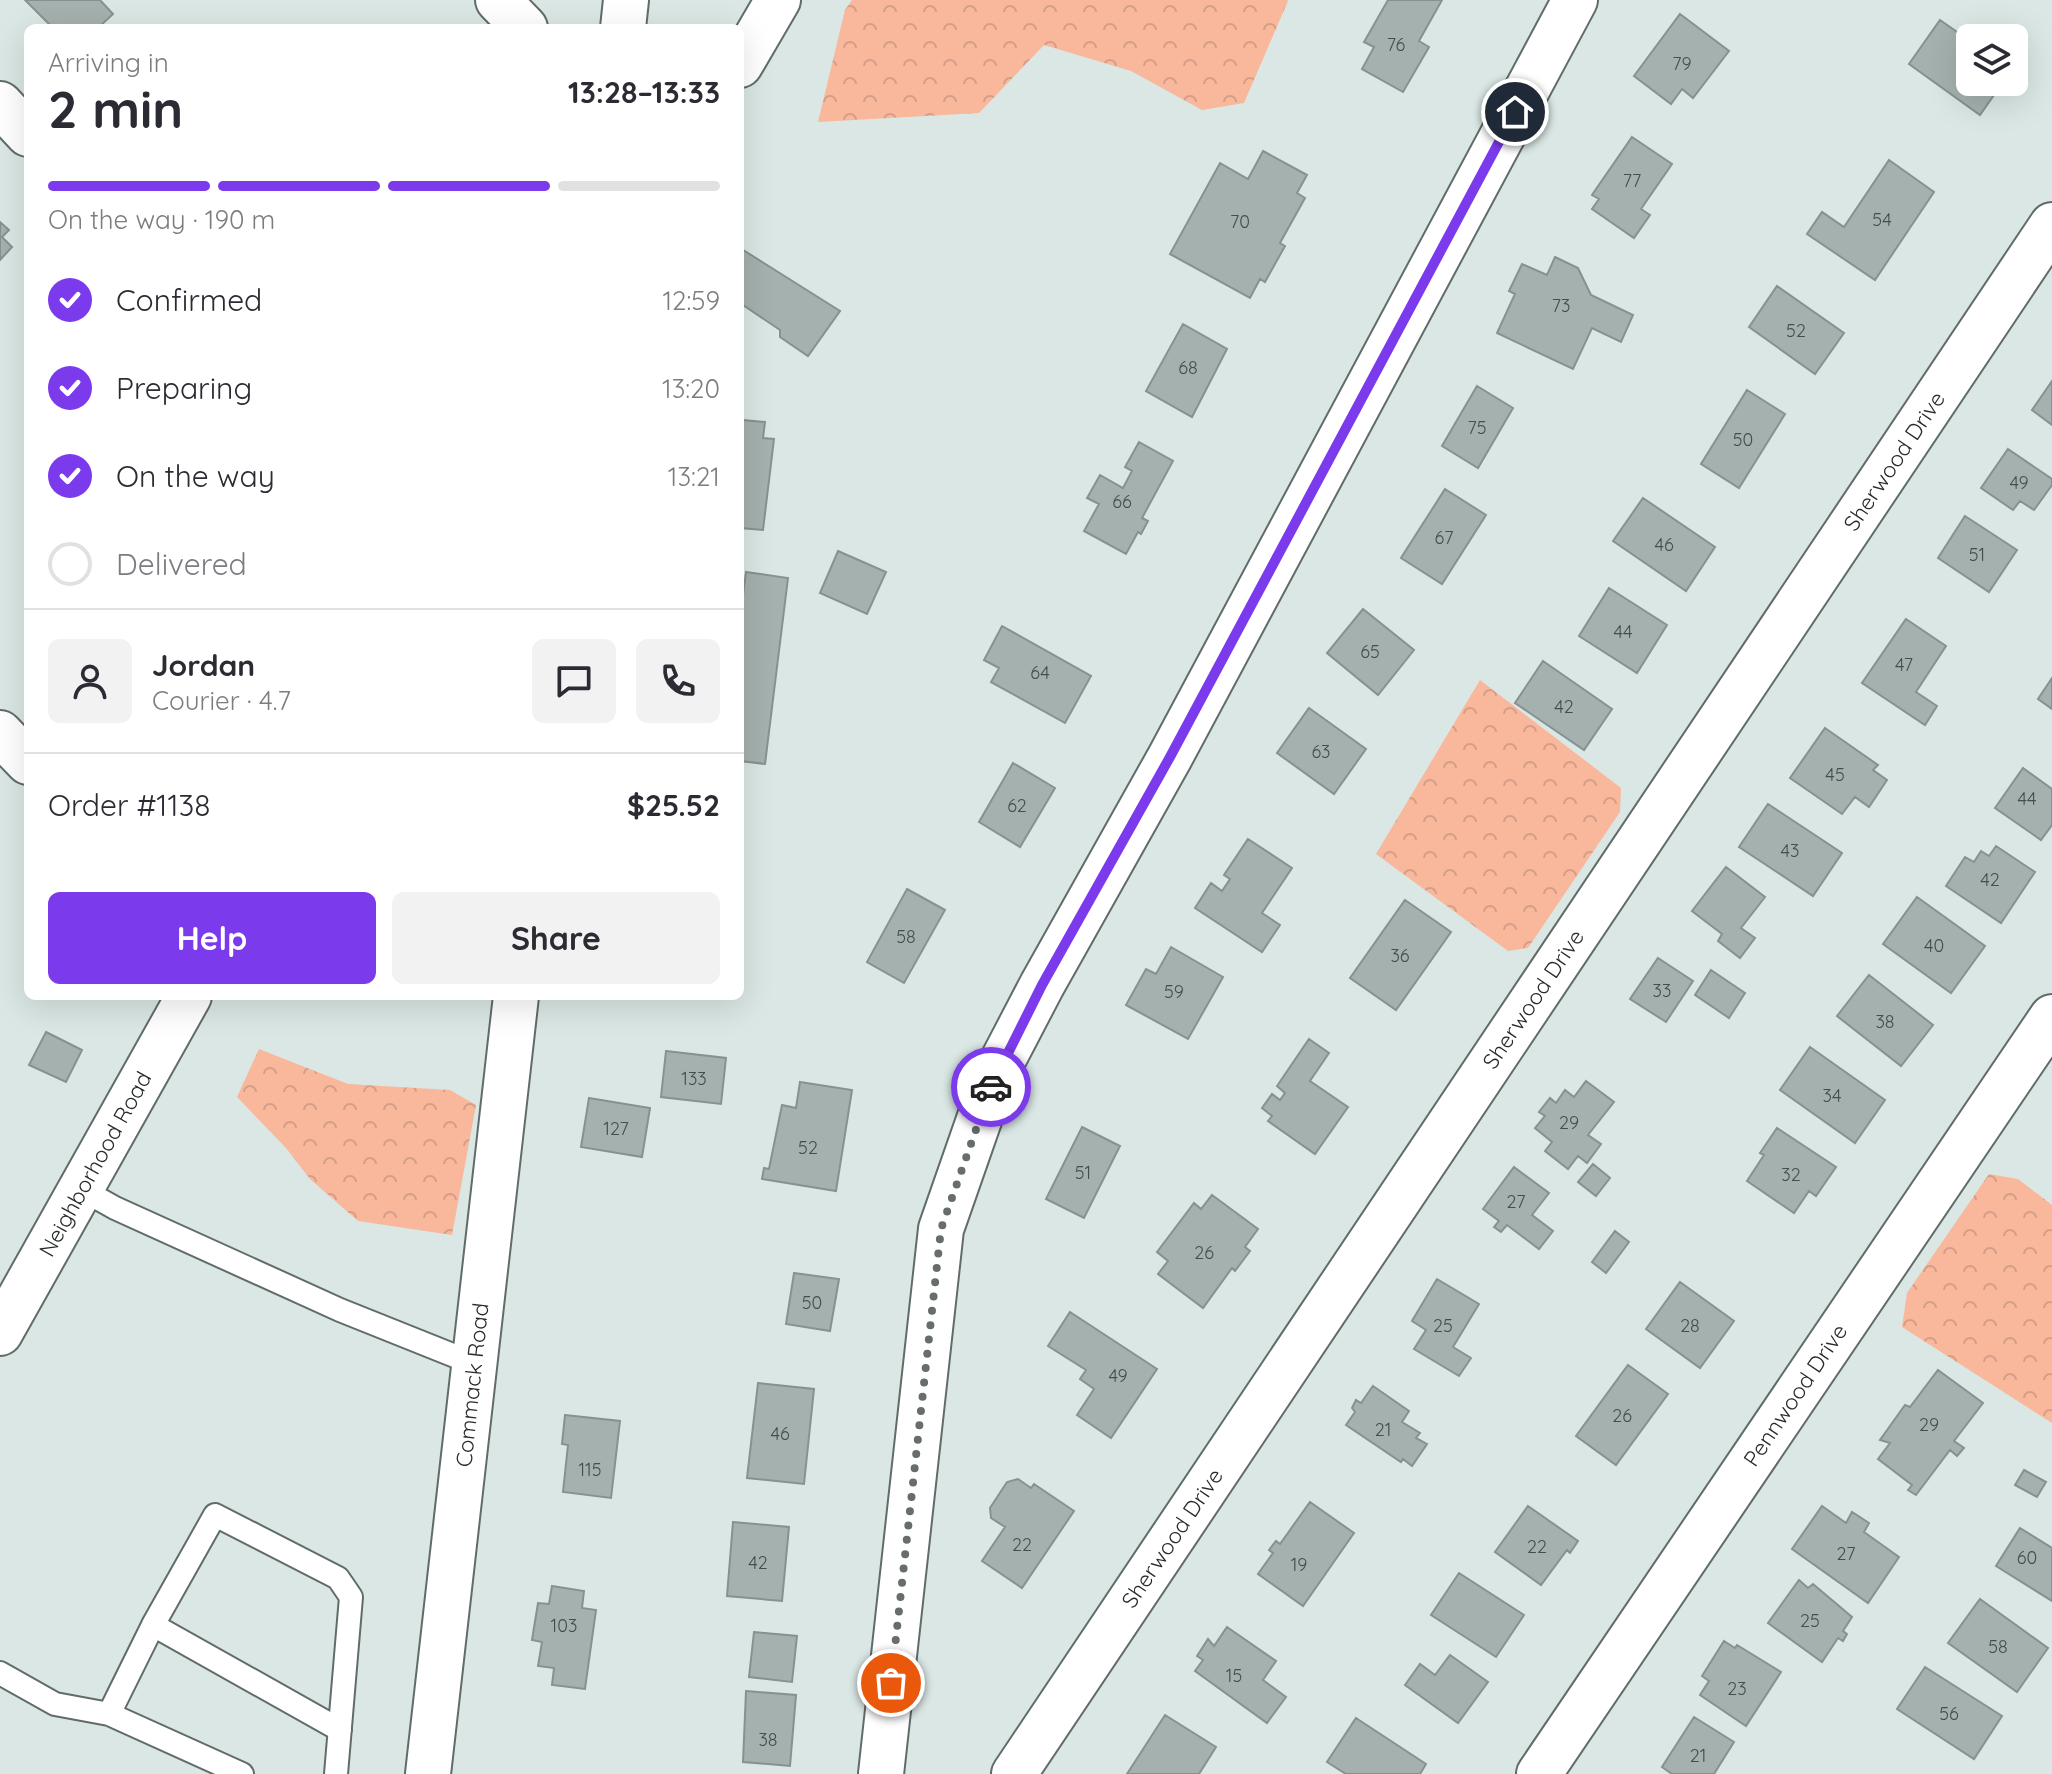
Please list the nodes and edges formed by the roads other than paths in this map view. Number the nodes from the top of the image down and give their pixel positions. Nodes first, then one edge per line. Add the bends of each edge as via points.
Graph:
1 (498, 0) edge
2 (626, 0) edge
3 (778, 0) edge
4 (1575, 0) edge
5 (521, 24) edge
6 (623, 24) edge
7 (744, 58) edge
8 (0, 104) edge
9 (24, 130) edge
10 (2052, 225) edge
11 (0, 733) edge
12 (24, 758) edge
13 (187, 1000) edge
14 (516, 1000) edge
15 (2052, 1017) edge
16 (81, 1189) junction
17 (0, 1333) edge
18 (475, 1364) junction
19 (153, 1625) junction
20 (0, 1673) edge
21 (109, 1714) junction
22 (340, 1730) junction
23 (242, 1774) edge
24 (336, 1774) edge
25 (428, 1774) edge
26 (881, 1774) edge
27 (1014, 1774) edge
28 (1539, 1774) edge

1 - 5 street
2 - 6 street
3 - 7 street
4 - 26 street via 994,1077 941,1229
8 - 9 street
10 - 27 street, Sherwood Drive
11 - 12 street
13 - 16 street, Neighborhood Road
14 - 18 street, Commack Road
15 - 28 street, Pennwood Drive
16 - 17 street, Neighborhood Road
16 - 18 lane via 340,1310
18 - 25 street, Commack Road
19 - 21 lane
19 - 22 lane
19 - 22 lane via 215,1515 338,1578 351,1597
20 - 21 lane via 55,1704
21 - 23 lane
22 - 24 lane

